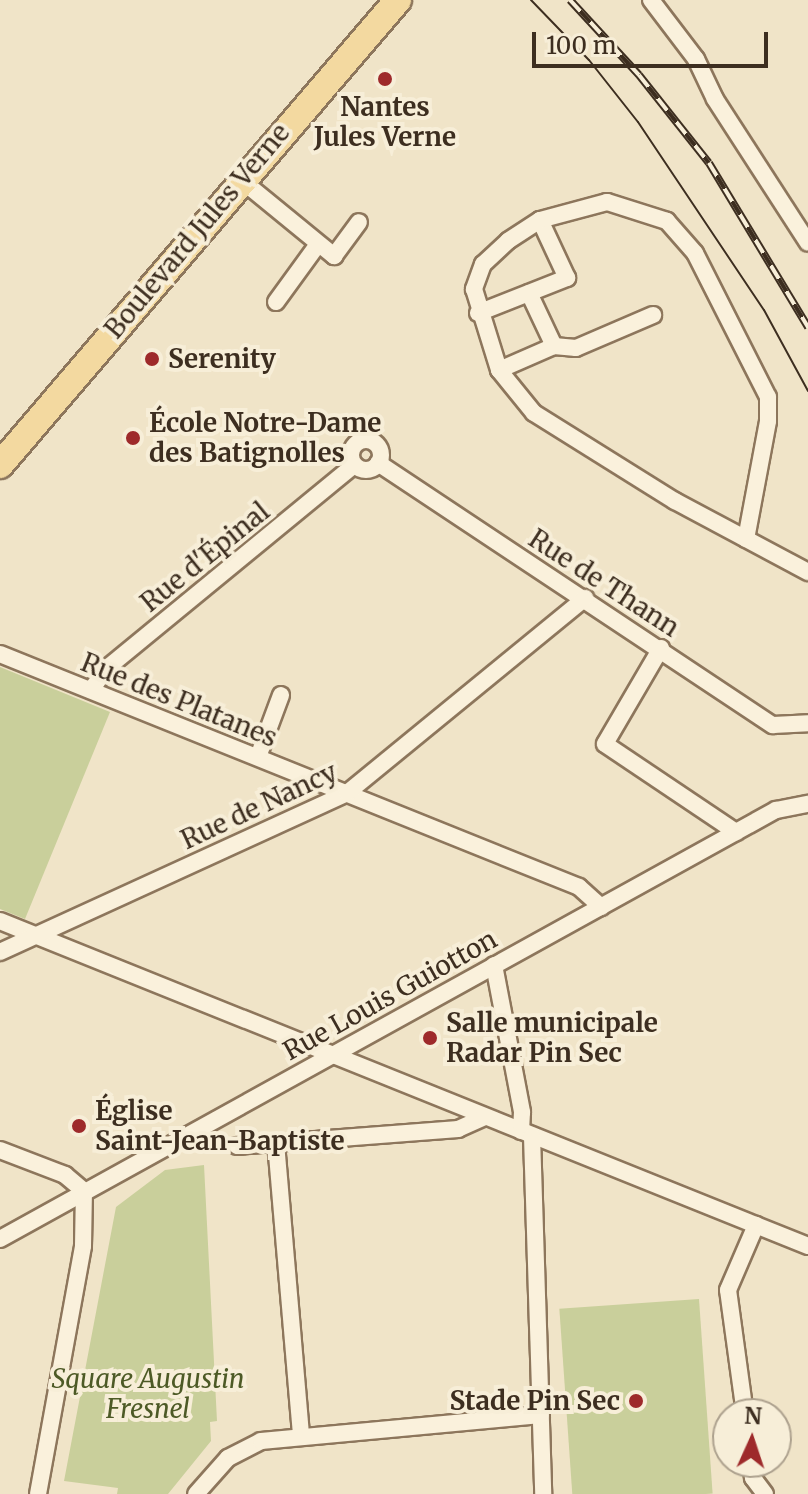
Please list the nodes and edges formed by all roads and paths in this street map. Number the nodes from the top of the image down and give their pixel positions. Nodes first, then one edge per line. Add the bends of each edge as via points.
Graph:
1 (399, 0) edge
2 (420, 0) edge
3 (651, 0) edge
4 (240, 179) junction
5 (801, 213) edge
6 (540, 220) junction
7 (359, 222) dead end
8 (808, 243) edge
9 (316, 247) junction
10 (529, 293) junction
11 (276, 302) dead end
12 (478, 313) junction
13 (653, 315) dead end
14 (554, 346) junction
15 (499, 370) junction
16 (378, 463) junction
17 (0, 465) edge
18 (354, 465) junction
19 (746, 539) junction
20 (808, 572) edge
21 (585, 598) junction
22 (661, 648) junction
23 (0, 654) edge
24 (91, 690) junction
25 (281, 695) dead end
26 (808, 723) edge
27 (258, 757) junction
28 (347, 793) junction
29 (808, 804) edge
30 (736, 832) junction
31 (601, 907) junction
32 (0, 921) edge
33 (36, 936) junction
34 (0, 952) edge
35 (494, 965) junction
36 (328, 1055) junction
37 (485, 1117) junction
38 (527, 1134) junction
39 (276, 1143) junction
40 (237, 1146) dead end
41 (0, 1150) edge
42 (84, 1191) junction
43 (756, 1225) junction
44 (0, 1239) edge
45 (808, 1246) edge
46 (743, 1398) edge
47 (541, 1415) junction
48 (301, 1435) junction
49 (38, 1494) edge
50 (196, 1494) edge
51 (543, 1494) edge

1 - 2 main road
1 - 4 main road, Boulevard Jules Verne
3 - 5 street via 696,59 715,99
4 - 9 street
4 - 17 main road, Boulevard Jules Verne
5 - 8 street
6 - 10 street via 567,278
6 - 12 street via 483,264 474,289
6 - 19 street via 607,202 667,221 695,253 768,397
7 - 9 street via 334,256
9 - 11 street
10 - 12 street
10 - 14 street
12 - 15 street
13 - 14 street via 576,348
14 - 15 street
15 - 19 street via 534,413 565,436
16 - 18 street via 365,470
16 - 18 street, Rue d'Épinal via 380,450 365,440 353,447
16 - 21 street, Rue de Thann
18 - 24 street, Rue d'Épinal via 107,668
19 - 20 street
21 - 22 street, Rue de Thann
21 - 28 street, Rue de Nancy
22 - 26 street, Rue de Thann via 773,725
22 - 30 street via 605,744
23 - 24 street, Rue des Platanes
24 - 27 street, Rue des Platanes
25 - 27 street
27 - 28 street, Rue des Platanes
28 - 31 street, Rue des Platanes via 579,887
28 - 33 street, Rue de Nancy
29 - 30 street, Rue Louis Guiotton via 776,810
30 - 31 street, Rue Louis Guiotton
31 - 35 street, Rue Louis Guiotton
32 - 33 street
33 - 34 street, Rue de Nancy
33 - 36 street
35 - 36 street, Rue Louis Guiotton
35 - 38 street
36 - 37 street
36 - 42 street, Rue Louis Guiotton
37 - 38 street
37 - 39 street via 458,1129
38 - 43 street
38 - 47 street
39 - 40 street
39 - 48 street
41 - 42 street via 65,1175
42 - 44 street, Rue Louis Guiotton
42 - 49 street via 83,1246
43 - 45 street
43 - 46 street via 728,1290
47 - 48 street
47 - 51 street
48 - 50 street via 243,1450 214,1471

